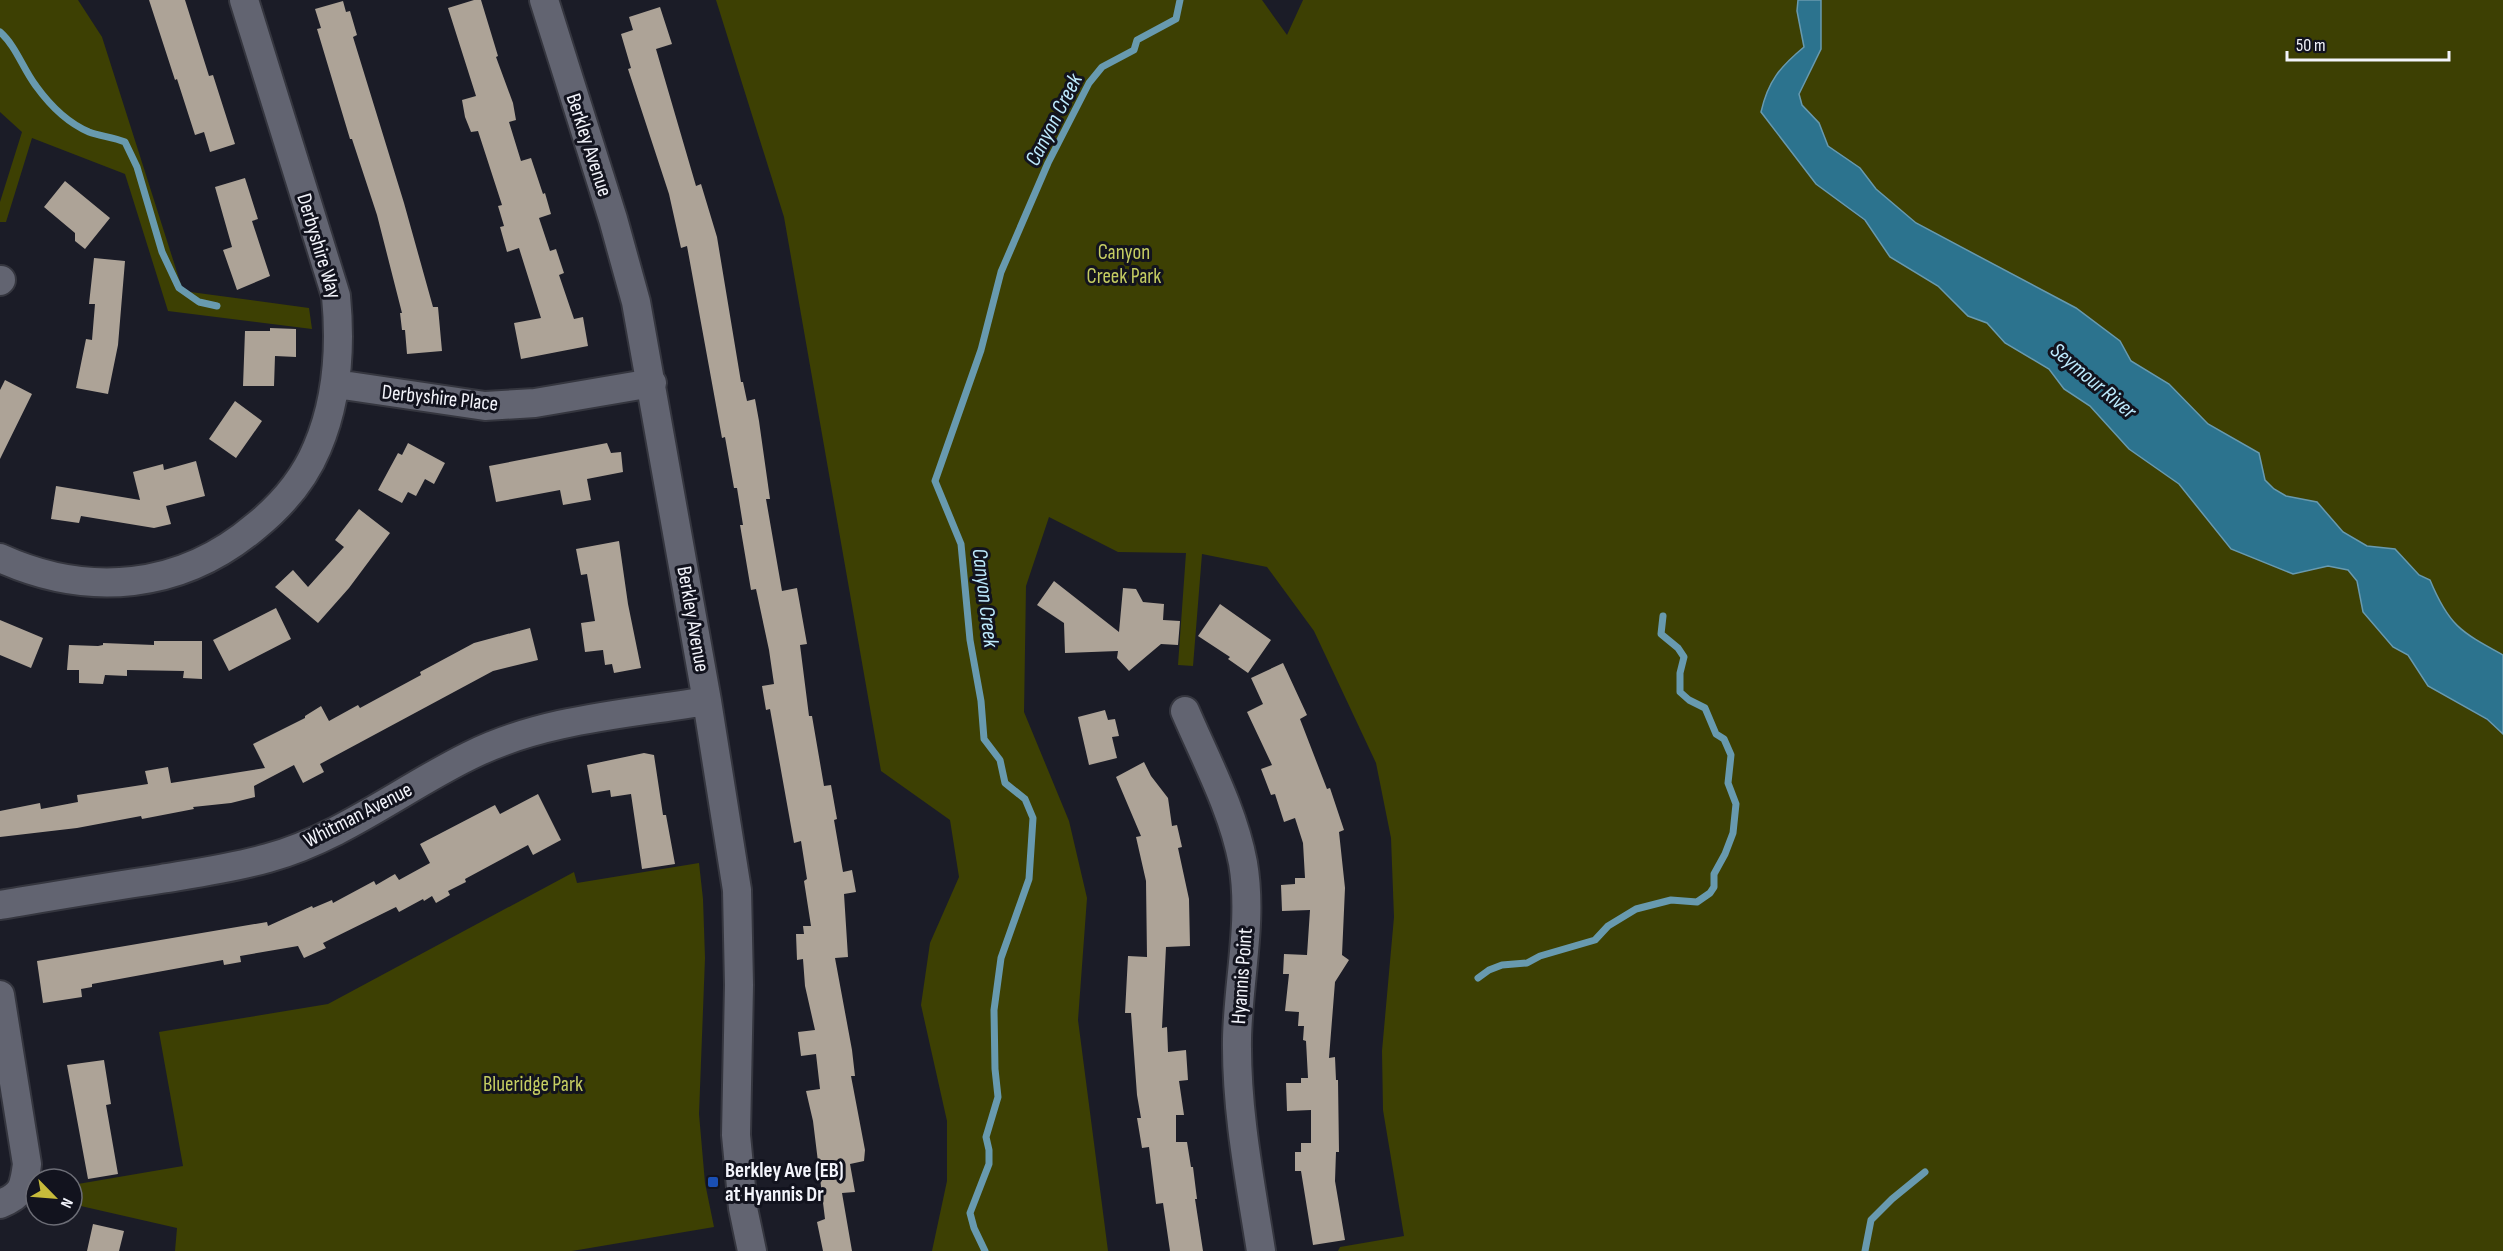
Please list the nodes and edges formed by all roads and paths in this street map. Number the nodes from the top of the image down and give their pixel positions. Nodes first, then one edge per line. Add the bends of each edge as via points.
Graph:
1 (244, 0) edge
2 (544, 0) edge
3 (652, 383) junction
4 (336, 384) junction
5 (0, 558) edge
6 (707, 700) junction
7 (1185, 711) dead end
8 (0, 905) edge
9 (0, 995) edge
10 (0, 1204) edge
11 (752, 1251) edge
12 (1261, 1251) edge

1 - 4 street, Derbyshire Way via 336,296 340,333
2 - 3 street, Berkley Avenue via 613,219 636,302
3 - 4 street, Derbyshire Place via 535,403 485,406
3 - 6 street, Berkley Avenue
4 - 5 street, Derbyshire Way via 316,449 297,485 240,540 207,558 176,573 114,583 51,577
6 - 8 street, Whitman Avenue via 541,729 506,740 470,755 360,818 269,858
6 - 11 street, Berkley Avenue via 737,890 735,1135
7 - 12 street, Hyannis Point via 1232,821 1243,863 1247,904 1237,1038 1238,1086
9 - 10 street via 27,1164 24,1186 12,1199

